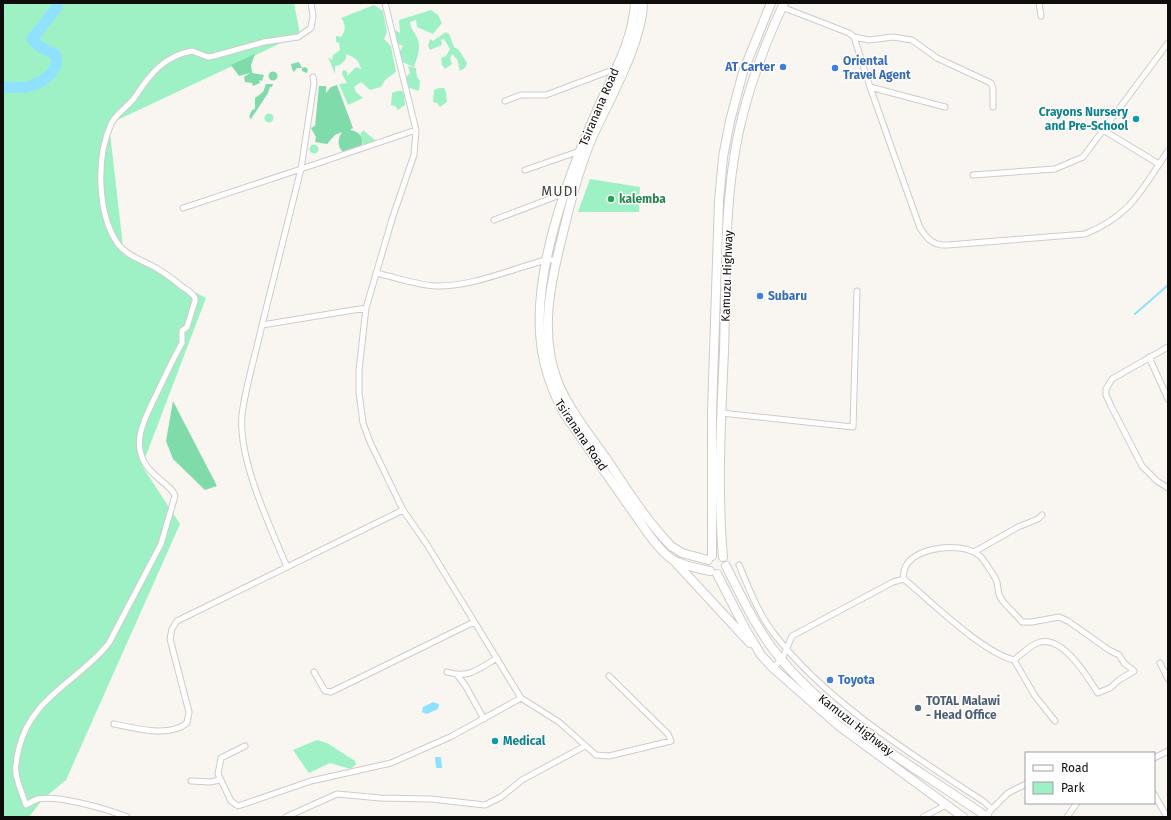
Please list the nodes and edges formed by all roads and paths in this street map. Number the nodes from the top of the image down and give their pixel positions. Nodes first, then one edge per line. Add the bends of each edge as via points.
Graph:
1 (311, 3) edge
2 (385, 3) edge
3 (635, 3) edge
4 (643, 3) edge
5 (771, 3) edge
6 (1039, 3) edge
7 (783, 5) edge
8 (1041, 16) dead end
9 (854, 37) junction
10 (1168, 43) edge
11 (615, 69) junction
12 (313, 77) dead end
13 (870, 87) junction
14 (505, 101) dead end
15 (945, 107) dead end
16 (993, 107) dead end
17 (416, 130) junction
18 (1103, 130) junction
19 (580, 151) junction
20 (1168, 152) edge
21 (1159, 164) junction
22 (300, 169) junction
23 (525, 170) dead end
24 (973, 175) dead end
25 (566, 193) junction
26 (183, 208) dead end
27 (494, 220) dead end
28 (546, 260) junction
29 (556, 260) junction
30 (376, 273) junction
31 (857, 291) dead end
32 (366, 308) junction
33 (262, 325) junction
34 (1168, 347) edge
35 (1149, 357) junction
36 (1168, 399) edge
37 (721, 414) junction
38 (1168, 488) edge
39 (403, 510) junction
40 (1042, 515) dead end
41 (974, 552) junction
42 (723, 557) junction
43 (710, 558) junction
44 (675, 562) junction
45 (739, 565) dead end
46 (726, 566) junction
47 (287, 567) junction
48 (713, 573) junction
49 (904, 580) junction
50 (474, 622) junction
51 (788, 648) junction
52 (761, 655) junction
53 (497, 658) junction
54 (782, 659) junction
55 (1014, 660) junction
56 (1160, 663) dead end
57 (773, 668) junction
58 (314, 672) dead end
59 (446, 672) dead end
60 (458, 676) junction
61 (609, 676) dead end
62 (1168, 679) edge
63 (521, 698) junction
64 (484, 719) junction
65 (1055, 721) dead end
66 (114, 724) dead end
67 (245, 746) dead end
68 (585, 746) junction
69 (1168, 752) edge
70 (1155, 758) edge
71 (220, 780) junction
72 (191, 782) dead end
73 (1025, 785) edge
74 (1155, 796) edge
75 (1076, 804) edge
76 (946, 805) junction
77 (992, 810) junction
78 (127, 817) edge
79 (286, 817) edge
80 (923, 817) edge
81 (963, 817) edge
82 (986, 817) edge
83 (1066, 817) edge
84 (1167, 817) edge

1 - 78 street via 313,23 311,28 298,37 264,42 214,56 192,51 166,60 149,75 128,105 114,118 105,145 102,194 108,226 113,236 126,252 170,277 195,298 182,332 182,343 148,410 139,438 144,463 156,478 172,489 175,496 161,544 109,643 99,656 33,715 21,742 16,773 26,804 37,799 50,798
2 - 17 street
3 - 11 highway, Tsiranana Road via 628,41
4 - 29 highway, Tsiranana Road via 636,39 587,150
5 - 43 highway, Kamuzu Highway via 743,72 723,157 719,201 712,404
6 - 8 street
7 - 9 street
7 - 37 highway, Kamuzu Highway via 768,36 754,76 734,158
9 - 13 street
9 - 16 street via 870,40 893,37 912,40 937,58 991,83
10 - 18 street
11 - 14 street via 546,95 522,95
11 - 19 highway, Tsiranana Road
12 - 22 street
13 - 15 street
13 - 21 street via 920,228 926,238 940,246 1085,234 1102,227 1128,207 1145,188
17 - 22 street
17 - 30 street via 414,154
18 - 21 street
18 - 24 street via 1083,157 1068,165 1055,169
19 - 23 street
19 - 25 highway, Tsiranana Road
20 - 21 street
22 - 26 street
22 - 33 street
25 - 27 street
25 - 28 highway, Tsiranana Road
28 - 29 street
28 - 30 street via 448,286 434,286
28 - 44 highway, Tsiranana Road via 541,299 540,344 554,395 565,415 646,532 659,549
29 - 43 highway, Tsiranana Road via 549,298 548,337 552,361 568,404 662,536 678,552
30 - 32 street
31 - 37 street via 853,427
32 - 33 street
32 - 39 street via 359,370 360,407 370,442
33 - 47 street via 242,415 242,435 260,502
34 - 35 street
35 - 36 street
35 - 38 street via 1112,379 1106,389 1106,395 1142,466 1156,481
37 - 42 highway, Kamuzu Highway via 719,496
39 - 47 street
39 - 50 street
40 - 41 street
41 - 49 street via 953,547 933,550 911,559 906,564
41 - 55 street via 981,557 996,580 999,594 1006,606 1022,622 1059,617 1119,655 1134,671 1098,693 1072,658 1051,642 1039,642
42 - 43 highway via 719,555
42 - 46 highway
43 - 48 highway via 707,566
44 - 48 highway, Tsiranana Road
44 - 52 highway
45 - 51 street via 762,614 775,635
46 - 48 highway via 723,572
46 - 54 highway, Kamuzu Highway via 758,625
47 - 66 street via 174,624 170,639 189,712 187,722 183,726 156,731
48 - 52 highway, Kamuzu Highway
49 - 51 street via 893,582 792,636
49 - 55 street via 973,636 995,652
50 - 53 street
50 - 58 street via 331,692 325,691
51 - 54 street
51 - 77 street via 794,659 817,682 916,757 983,801
52 - 57 highway, Kamuzu Highway
53 - 60 street via 472,673
53 - 63 street
54 - 57 street
54 - 82 highway, Kamuzu Highway via 803,682 845,719
55 - 65 street via 1035,696
56 - 62 street
57 - 76 highway, Kamuzu Highway via 839,726
59 - 60 street
60 - 64 street
61 - 68 street via 668,734 671,741 605,756 596,755
63 - 64 street
63 - 68 street via 559,722
64 - 71 street via 391,763 311,781 243,806 234,805
67 - 71 street via 221,758 218,774
68 - 79 street via 522,780 501,797 485,805 337,794
69 - 70 street
71 - 72 street
73 - 77 street via 1008,794
74 - 84 street
75 - 83 street
76 - 80 street
76 - 81 highway, Kamuzu Highway
77 - 82 street

